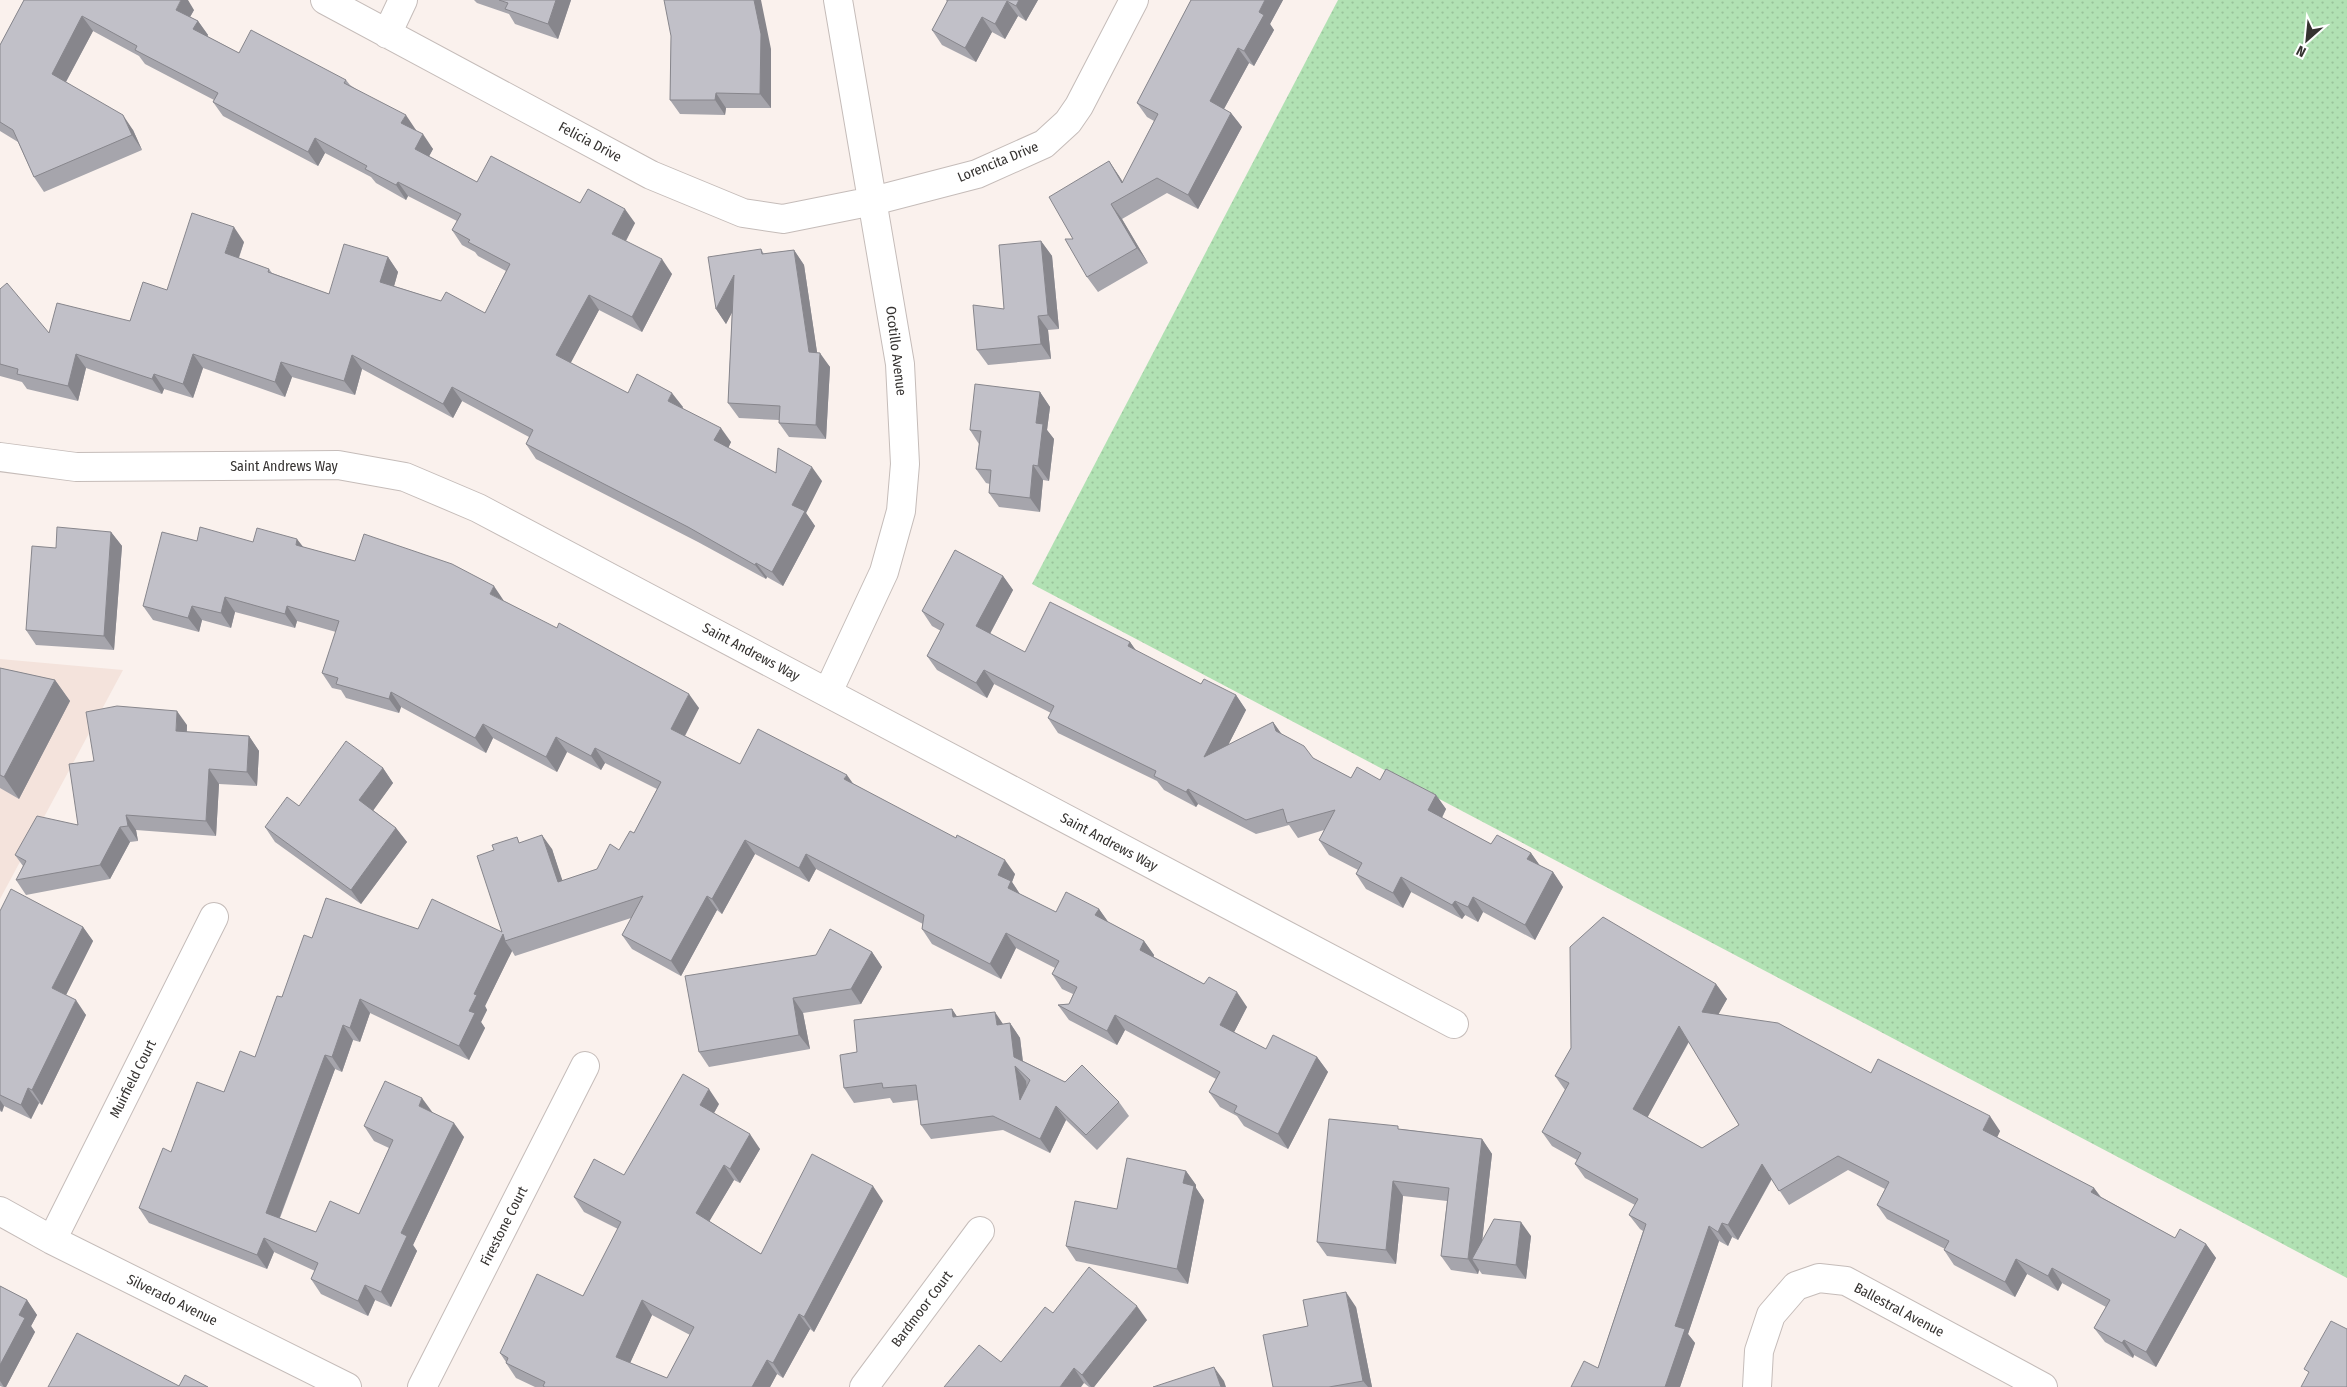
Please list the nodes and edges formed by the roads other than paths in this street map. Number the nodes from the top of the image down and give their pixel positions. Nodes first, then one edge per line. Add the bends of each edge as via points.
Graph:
1 (325, 0) edge
2 (402, 0) edge
3 (838, 0) edge
4 (1134, 0) edge
5 (387, 34) junction
6 (873, 202) junction
7 (0, 458) edge
8 (828, 692) junction
9 (214, 917) dead end
10 (1454, 1024) dead end
11 (585, 1066) dead end
12 (0, 1211) edge
13 (980, 1231) dead end
14 (52, 1240) junction
15 (346, 1387) edge
16 (422, 1387) edge
17 (864, 1387) edge
18 (1757, 1387) edge
19 (2044, 1387) edge

1 - 5 street, Felicia Drive
2 - 5 street
3 - 6 street, Ocotillo Avenue
4 - 6 street, Lorencita Drive via 1074,114 1044,144 976,174
5 - 6 street, Felicia Drive via 651,175 743,213 783,219
6 - 8 street, Ocotillo Avenue via 900,364 904,474 901,511 884,572
7 - 8 street, Saint Andrews Way via 76,467 338,466 405,477 478,508
8 - 10 street, Saint Andrews Way
9 - 14 street, Muirfield Court
11 - 16 street, Firestone Court
12 - 14 street, Silverado Avenue
13 - 17 street, Bardmoor Court
14 - 15 street, Silverado Avenue
18 - 19 street, Ballestral Avenue via 1759,1351 1771,1314 1796,1286 1819,1278 1846,1282

